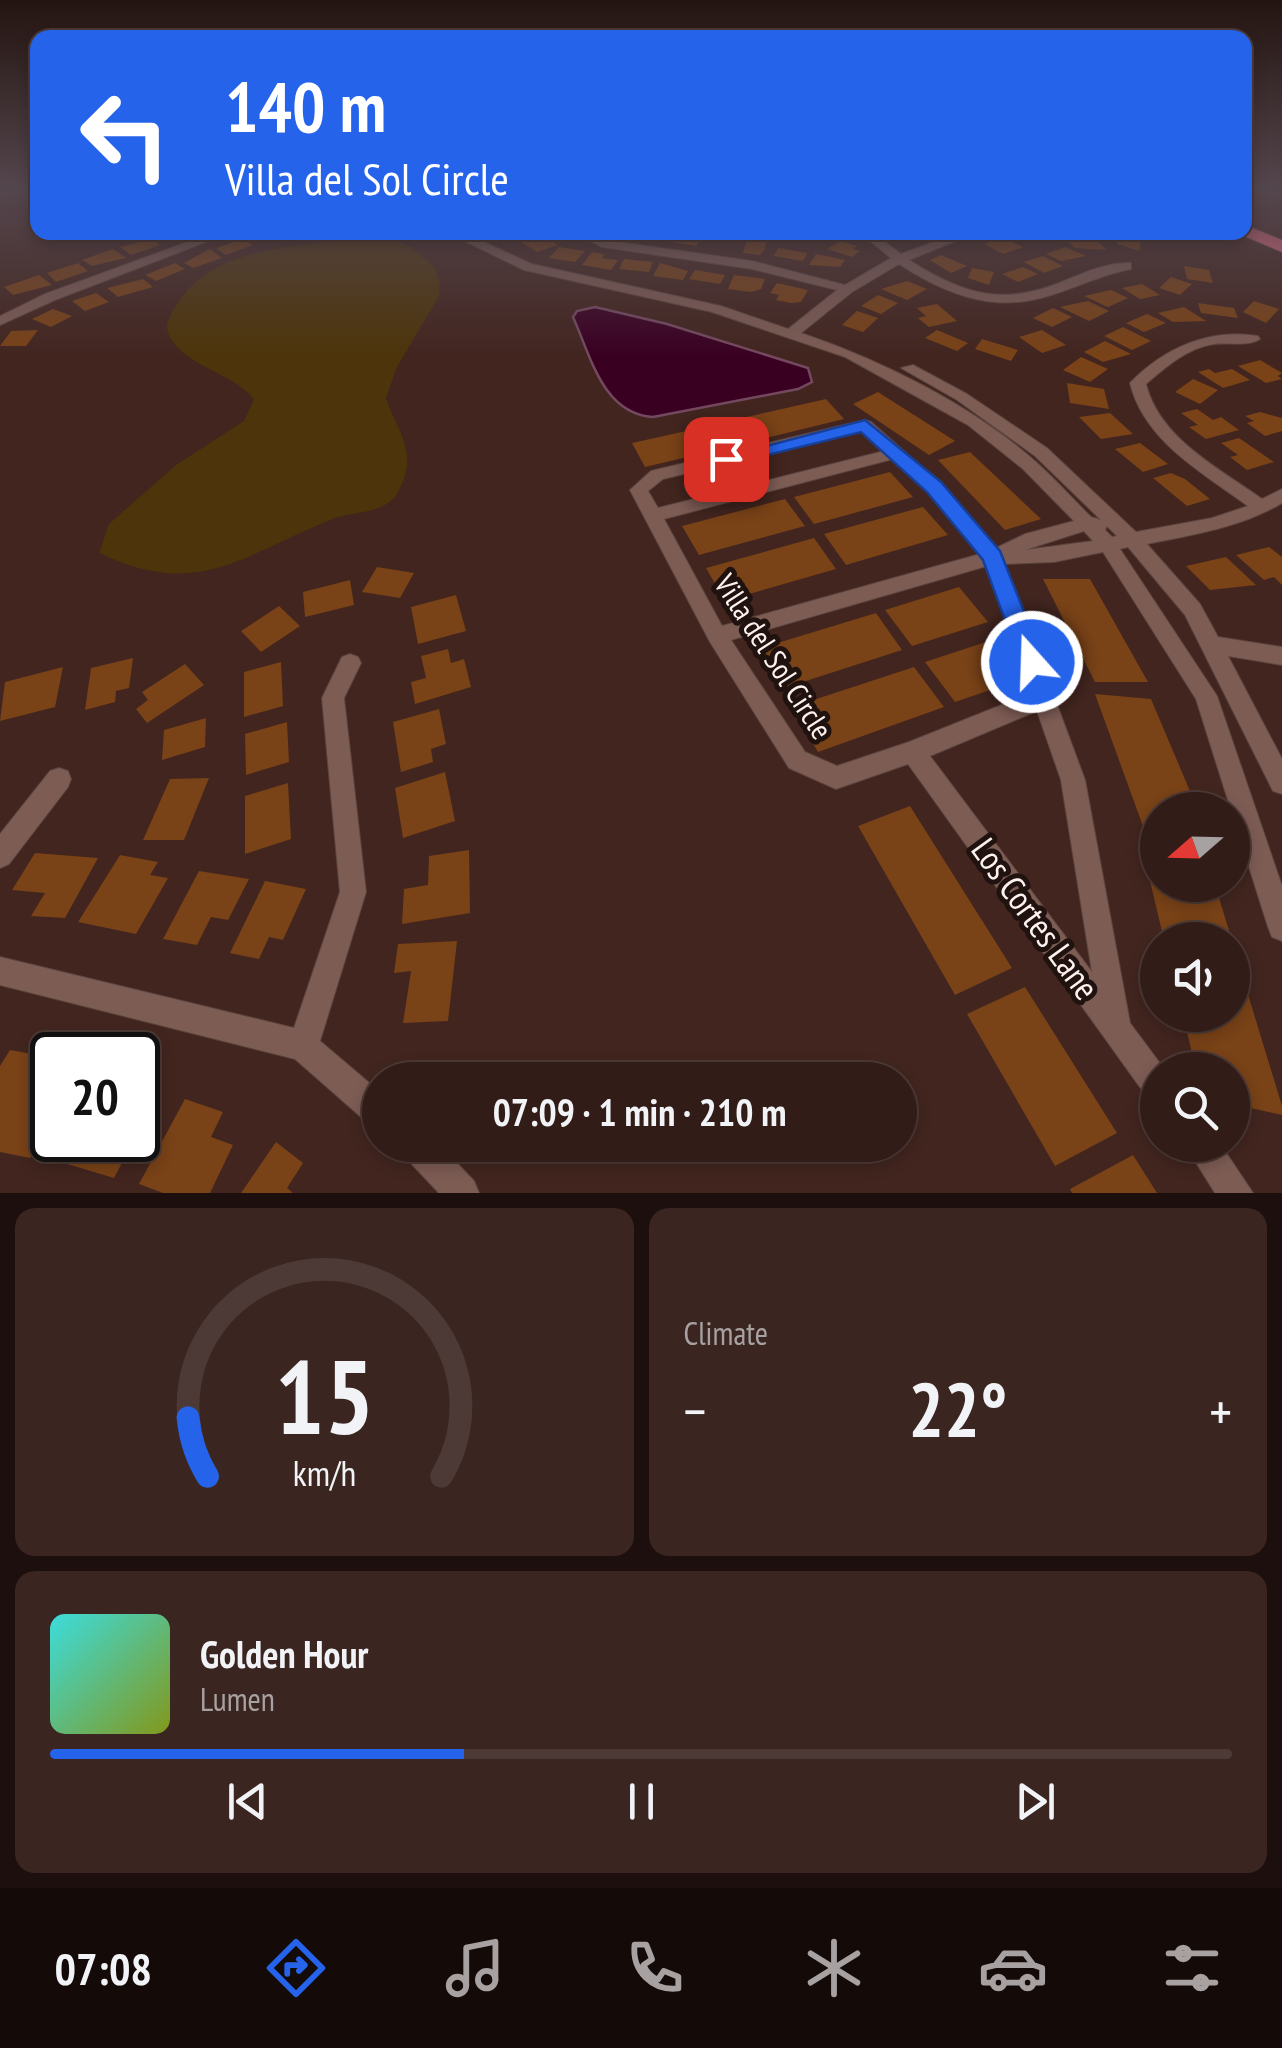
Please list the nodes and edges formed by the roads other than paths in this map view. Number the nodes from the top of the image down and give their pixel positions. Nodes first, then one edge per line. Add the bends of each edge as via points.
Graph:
1 (195, 244) edge
2 (476, 244) edge
3 (607, 244) edge
4 (878, 244) edge
5 (941, 244) edge
6 (897, 260) junction
7 (1127, 266) dead end
8 (847, 289) junction
9 (990, 298) junction
10 (993, 317) dead end
11 (0, 321) edge
12 (799, 328) junction
13 (1253, 340) dead end
14 (896, 453) junction
15 (1282, 495) edge
16 (1263, 508) junction
17 (652, 516) junction
18 (1091, 524) junction
19 (1032, 539) junction
20 (1132, 539) junction
21 (1108, 545) junction
22 (993, 557) junction
23 (1048, 559) junction
24 (717, 636) junction
25 (1212, 646) junction
26 (1282, 656) edge
27 (350, 663) dead end
28 (1045, 697) junction
29 (912, 752) junction
30 (59, 779) dead end
31 (1282, 783) edge
32 (0, 855) edge
33 (1282, 927) edge
34 (0, 971) edge
35 (1116, 1029) junction
36 (303, 1046) junction
37 (1140, 1062) edge
38 (362, 1097) edge
39 (434, 1162) edge
40 (1213, 1162) edge
41 (462, 1193) edge
42 (1236, 1193) edge

1 - 11 street
2 - 12 street via 590,282 738,305
3 - 8 street via 752,265
4 - 6 street
5 - 6 street
6 - 8 street
6 - 9 street
7 - 9 street via 1098,269 1038,296
8 - 12 street
9 - 10 street
12 - 18 street via 974,422
12 - 20 street via 877,352 962,397 1041,452
13 - 16 street via 1219,336 1176,350 1138,383 1139,401 1157,427
14 - 17 street
14 - 17 street via 865,425 657,475 639,490
14 - 22 street
15 - 16 street
16 - 20 street via 1218,525
17 - 24 street, Villa del Sol Circle
18 - 19 street
18 - 20 street
18 - 21 street
19 - 22 street
19 - 23 street
20 - 21 street
20 - 25 street via 1193,610
21 - 23 street
21 - 33 street via 1206,696
22 - 23 street
22 - 24 street
22 - 28 street
24 - 29 street, Villa del Sol Circle via 798,760 836,778
25 - 26 street
25 - 31 street
27 - 36 street via 334,698 354,892
28 - 29 street, Villa del Sol Circle
28 - 35 street via 1072,780
29 - 35 street, Los Cortes Lane
30 - 32 street
34 - 36 street
35 - 37 street, Los Cortes Lane
36 - 38 street
39 - 41 street
40 - 42 street

